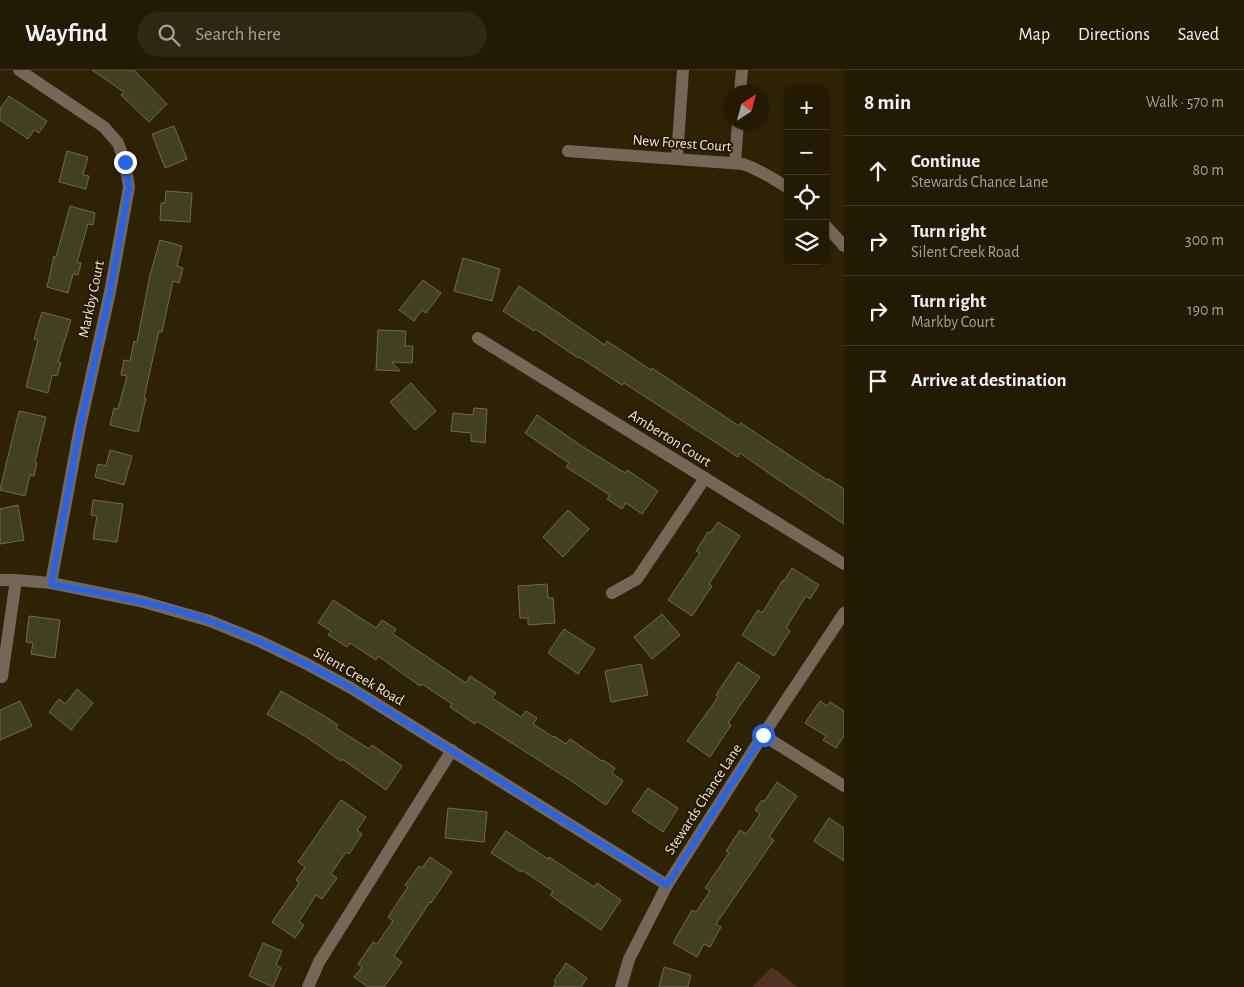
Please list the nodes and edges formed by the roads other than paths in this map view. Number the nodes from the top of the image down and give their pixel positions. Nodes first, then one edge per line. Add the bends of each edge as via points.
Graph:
1 (19, 70) edge
2 (683, 70) edge
3 (742, 70) edge
4 (741, 85) edge
5 (737, 130) edge
6 (568, 151) dead end
7 (677, 158) junction
8 (735, 163) junction
9 (784, 185) edge
10 (829, 229) edge
11 (844, 246) edge
12 (478, 338) dead end
13 (705, 478) junction
14 (844, 564) edge
15 (0, 580) edge
16 (16, 580) junction
17 (51, 584) junction
18 (612, 593) dead end
19 (844, 612) edge
20 (2, 677) dead end
21 (763, 735) junction
22 (452, 750) junction
23 (844, 786) edge
24 (667, 885) junction
25 (308, 987) edge
26 (621, 987) edge

1 - 17 street, Markby Court via 104,127 118,143 129,187
2 - 7 street
3 - 4 street
5 - 8 street
6 - 7 street, New Forest Court
7 - 8 street, New Forest Court
8 - 9 street, New Forest Court via 756,168
10 - 11 street
12 - 13 street, Amberton Court
13 - 14 street, Amberton Court
13 - 18 street via 637,579
15 - 16 street, Silent Creek Road
16 - 17 street, Silent Creek Road
16 - 20 street
17 - 22 street, Silent Creek Road via 140,601 210,621 259,641 351,688
19 - 21 street, Stewards Chance Lane
21 - 23 street
21 - 24 street, Stewards Chance Lane
22 - 24 street, Silent Creek Road
22 - 25 street via 319,962
24 - 26 street, Stewards Chance Lane via 629,959

